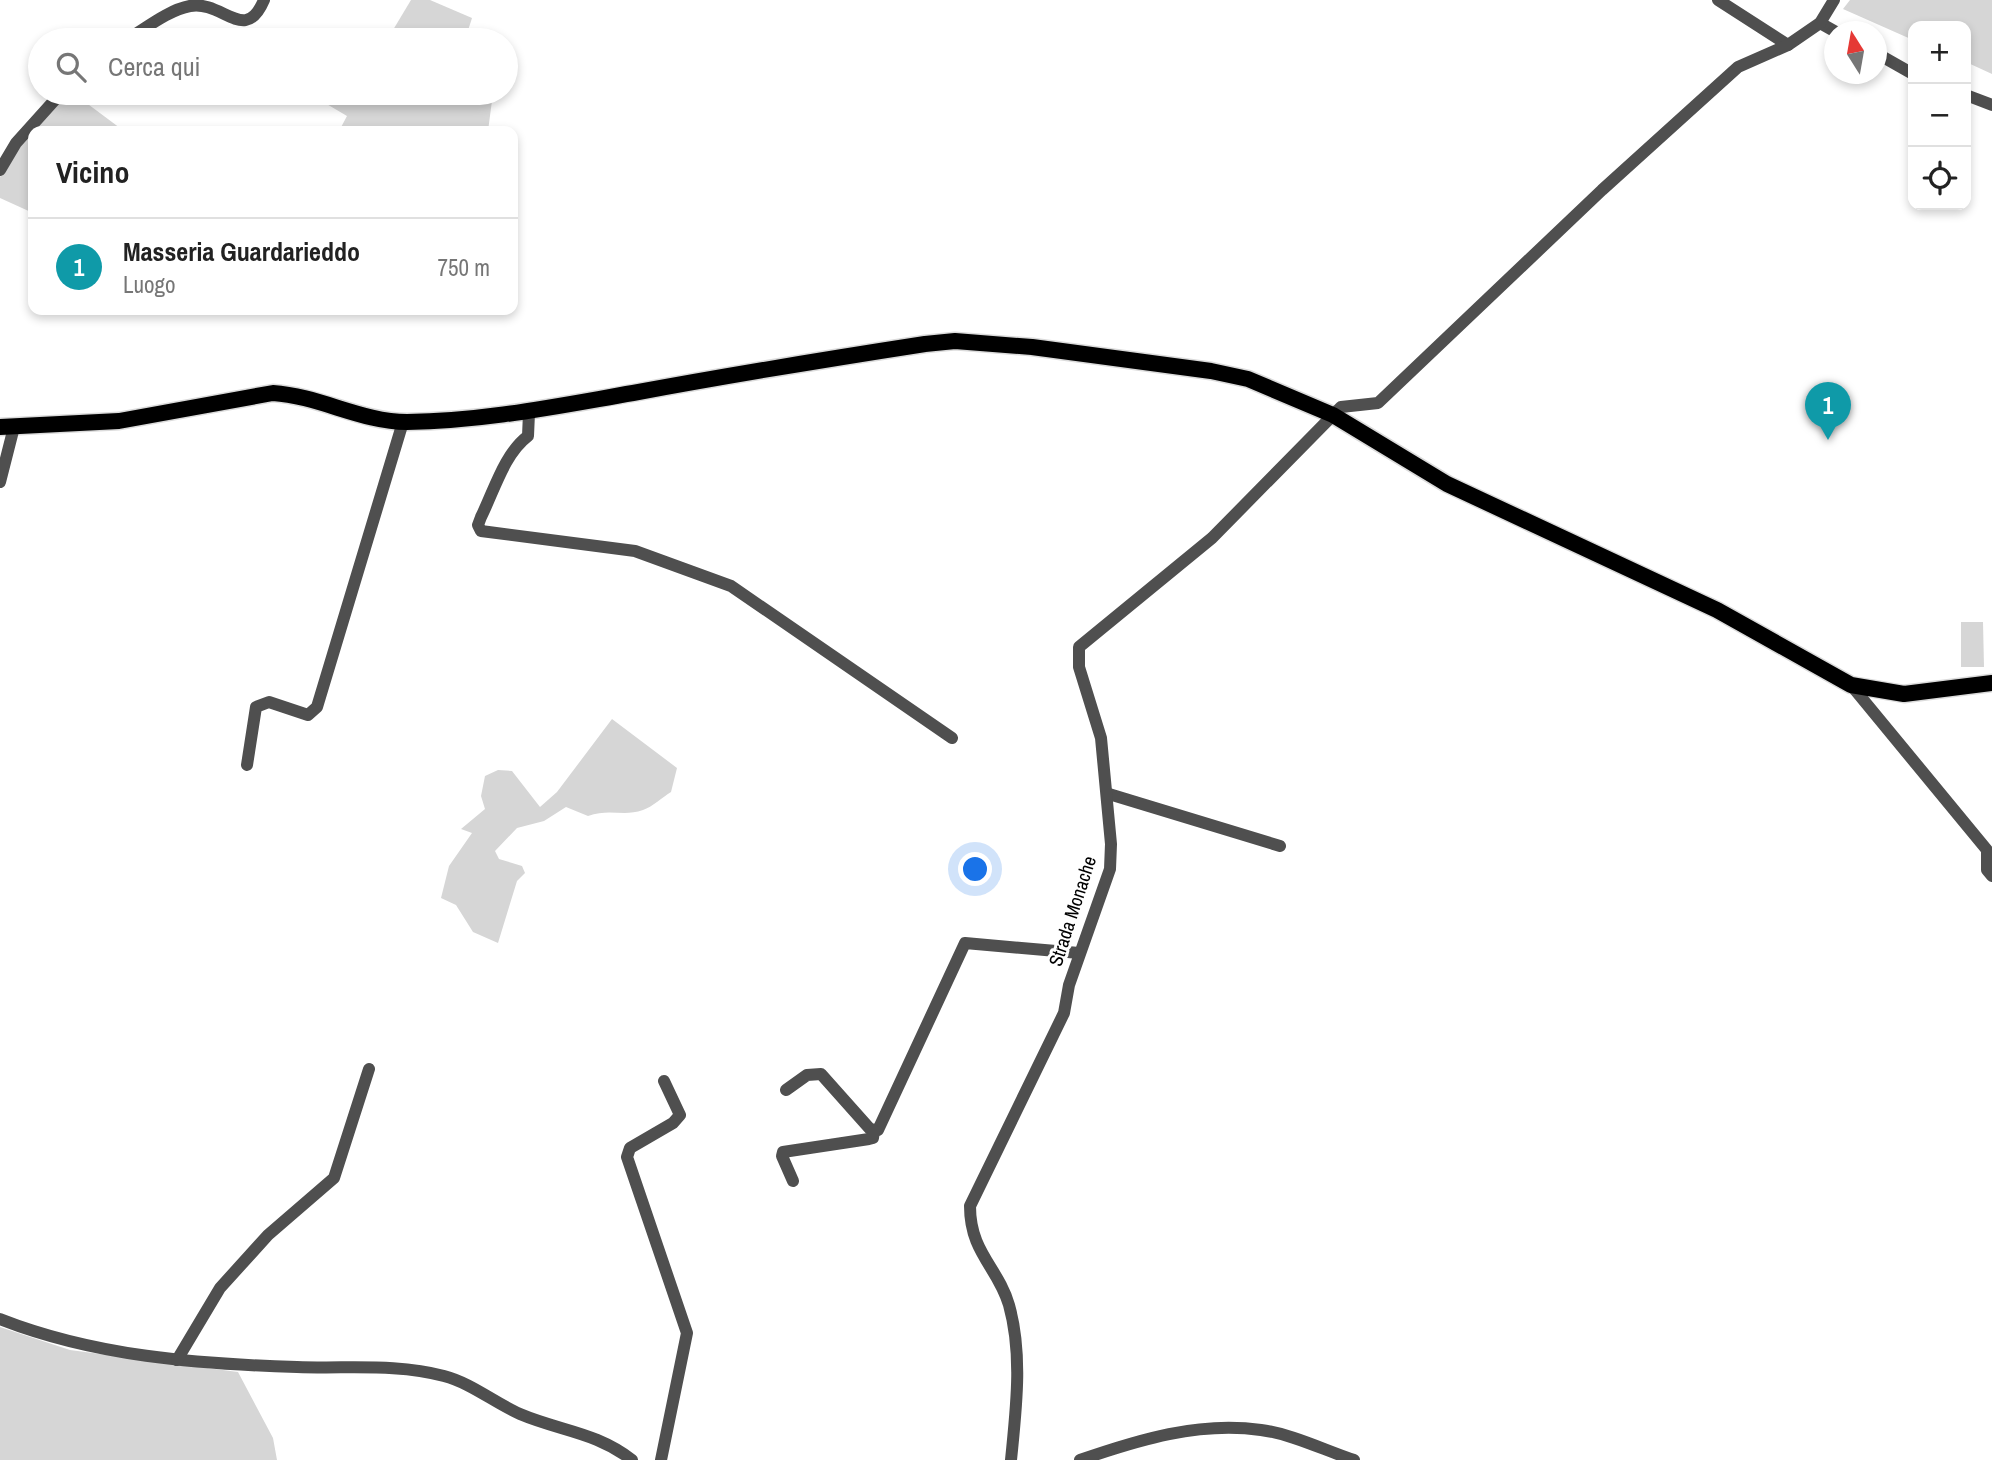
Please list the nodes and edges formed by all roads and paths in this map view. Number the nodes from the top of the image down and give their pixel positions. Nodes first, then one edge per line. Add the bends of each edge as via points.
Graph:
1 (264, 0) edge
2 (1718, 0) edge
3 (1834, 0) edge
4 (1819, 23) junction
5 (1824, 26) edge
6 (149, 28) edge
7 (1788, 45) junction
8 (1887, 59) edge
9 (1908, 71) edge
10 (1971, 97) edge
11 (50, 105) edge
12 (1992, 105) edge
13 (31, 126) edge
14 (28, 130) edge
15 (0, 170) edge
16 (529, 413) junction
17 (1333, 415) junction
18 (403, 422) junction
19 (7, 427) edge
20 (0, 482) edge
21 (1992, 683) edge
22 (1851, 685) junction
23 (952, 738) dead end
24 (247, 765) dead end
25 (1109, 794) junction
26 (1280, 846) dead end
27 (1992, 876) edge
28 (1079, 953) junction
29 (369, 1069) dead end
30 (664, 1081) dead end
31 (786, 1090) dead end
32 (874, 1131) junction
33 (793, 1181) dead end
34 (0, 1319) edge
35 (177, 1360) junction
36 (632, 1460) edge
37 (661, 1460) edge
38 (1011, 1460) edge
39 (1080, 1460) edge
40 (1354, 1460) edge

1 - 6 street via 249,21 206,4 191,6
2 - 7 street
3 - 4 street
4 - 5 street
4 - 7 street
7 - 17 street via 1738,66 1378,403 1341,407
8 - 9 street
10 - 12 street
11 - 13 street
14 - 15 street
16 - 17 main road via 955,341 1211,371 1248,379
16 - 18 main road
16 - 23 street via 528,436 510,457 481,517 481,531 635,551 731,586
17 - 22 main road via 1447,484 1717,610
17 - 25 street, Strada Monache via 1212,538 1079,647 1079,667 1101,738
18 - 19 main road via 299,395 273,393 119,421
18 - 24 street via 317,707 308,715 269,702 256,707
19 - 20 street
21 - 22 main road via 1904,694
22 - 27 street via 1987,850 1987,870
25 - 26 street
25 - 28 street, Strada Monache via 1110,869
28 - 32 street via 965,943 881,1126
28 - 38 street, Strada Monache via 1064,1013 970,1206 972,1233 1008,1301 1012,1322 1018,1396
29 - 35 street via 334,1178 268,1235 220,1288
30 - 37 street via 680,1115 629,1148 627,1157 687,1333
31 - 32 street via 807,1075 821,1074
32 - 33 street via 869,1139 783,1152
34 - 35 street via 64,1340
35 - 36 street via 406,1368 447,1377 521,1414 605,1440
39 - 40 street via 1149,1439 1216,1428 1261,1430

